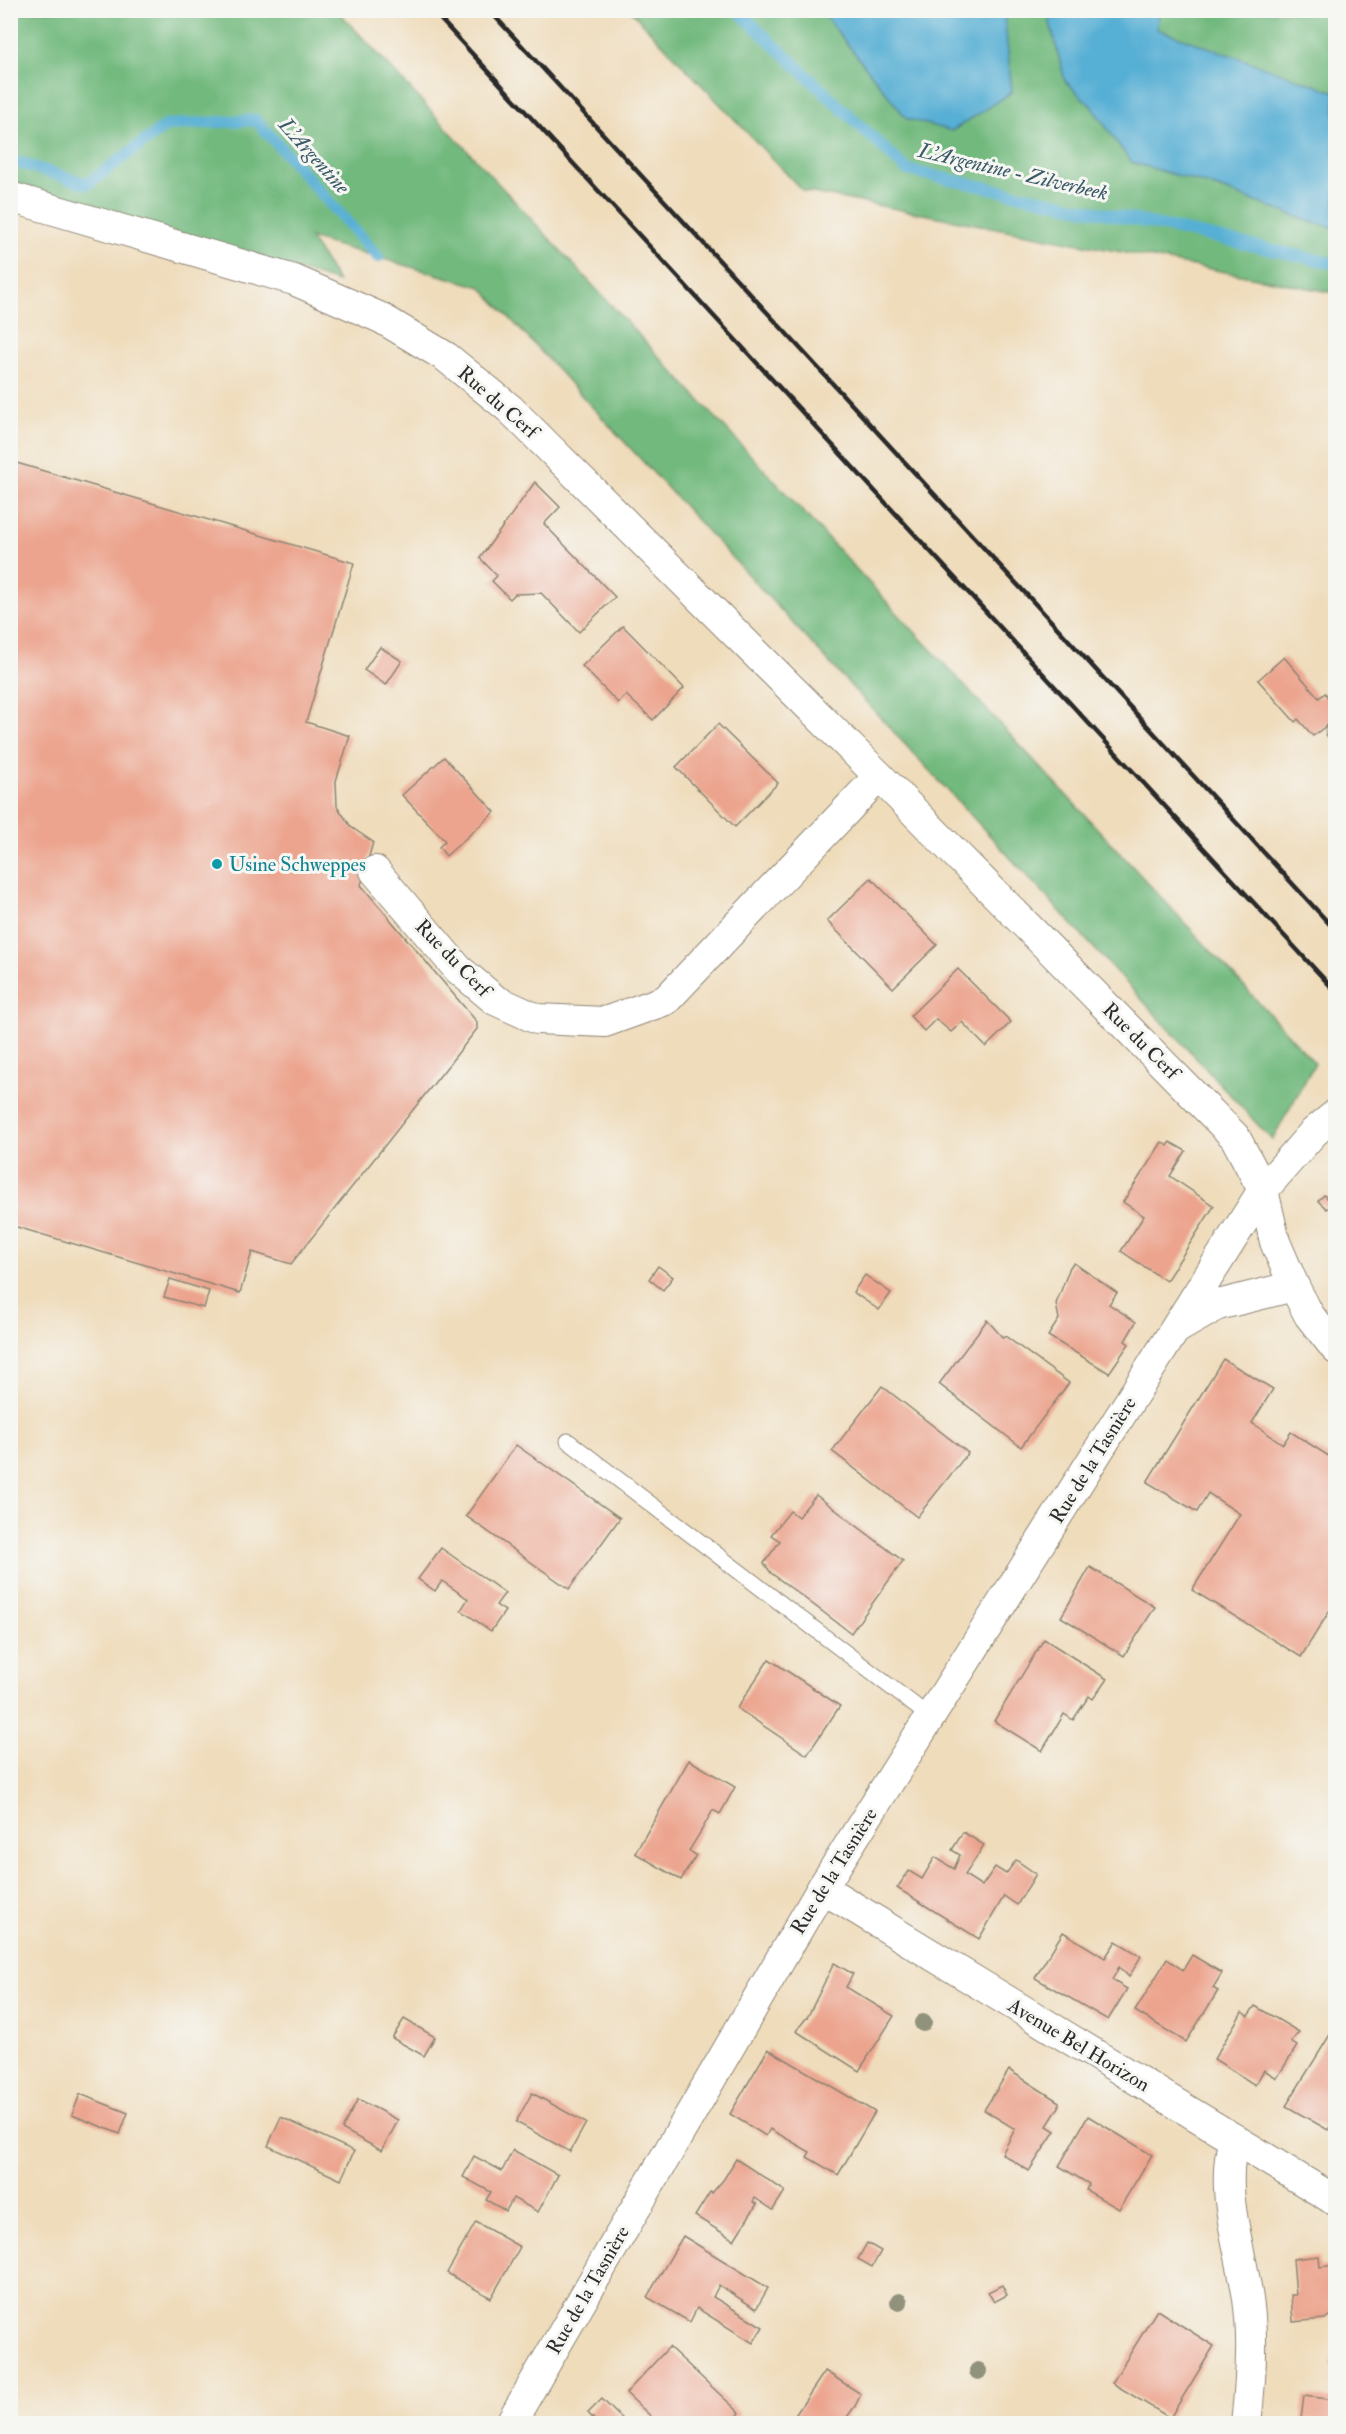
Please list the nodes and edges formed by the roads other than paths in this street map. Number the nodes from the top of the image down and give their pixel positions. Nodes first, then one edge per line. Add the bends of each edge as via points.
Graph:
1 (10, 197) edge
2 (879, 776) junction
3 (375, 872) dead end
4 (1335, 1114) edge
5 (1263, 1190) junction
6 (1294, 1286) junction
7 (1176, 1329) junction
8 (1335, 1349) edge
9 (568, 1441) dead end
10 (930, 1717) junction
11 (822, 1888) junction
12 (1234, 2139) junction
13 (1335, 2201) edge
14 (510, 2424) edge
15 (1246, 2424) edge

1 - 2 street, Rue du Cerf via 294,280 381,318 446,357 510,409
2 - 3 street, Rue du Cerf via 666,1000 605,1022 537,1019 495,1000 458,969
2 - 5 street, Rue du Cerf via 1235,1137
4 - 5 street, Rue de la Tasnière
5 - 6 street, Rue du Cerf via 1275,1242
5 - 7 street, Rue de la Tasnière
6 - 7 street, Rue de la Tasnière via 1218,1305
6 - 8 street, Rue du Cerf via 1309,1315
7 - 10 street, Rue de la Tasnière
9 - 10 lane
10 - 11 street, Rue de la Tasnière
11 - 12 street, Avenue Bel Horizon
11 - 14 street, Rue de la Tasnière
12 - 13 street, Avenue Bel Horizon
12 - 15 street via 1228,2186 1251,2317

